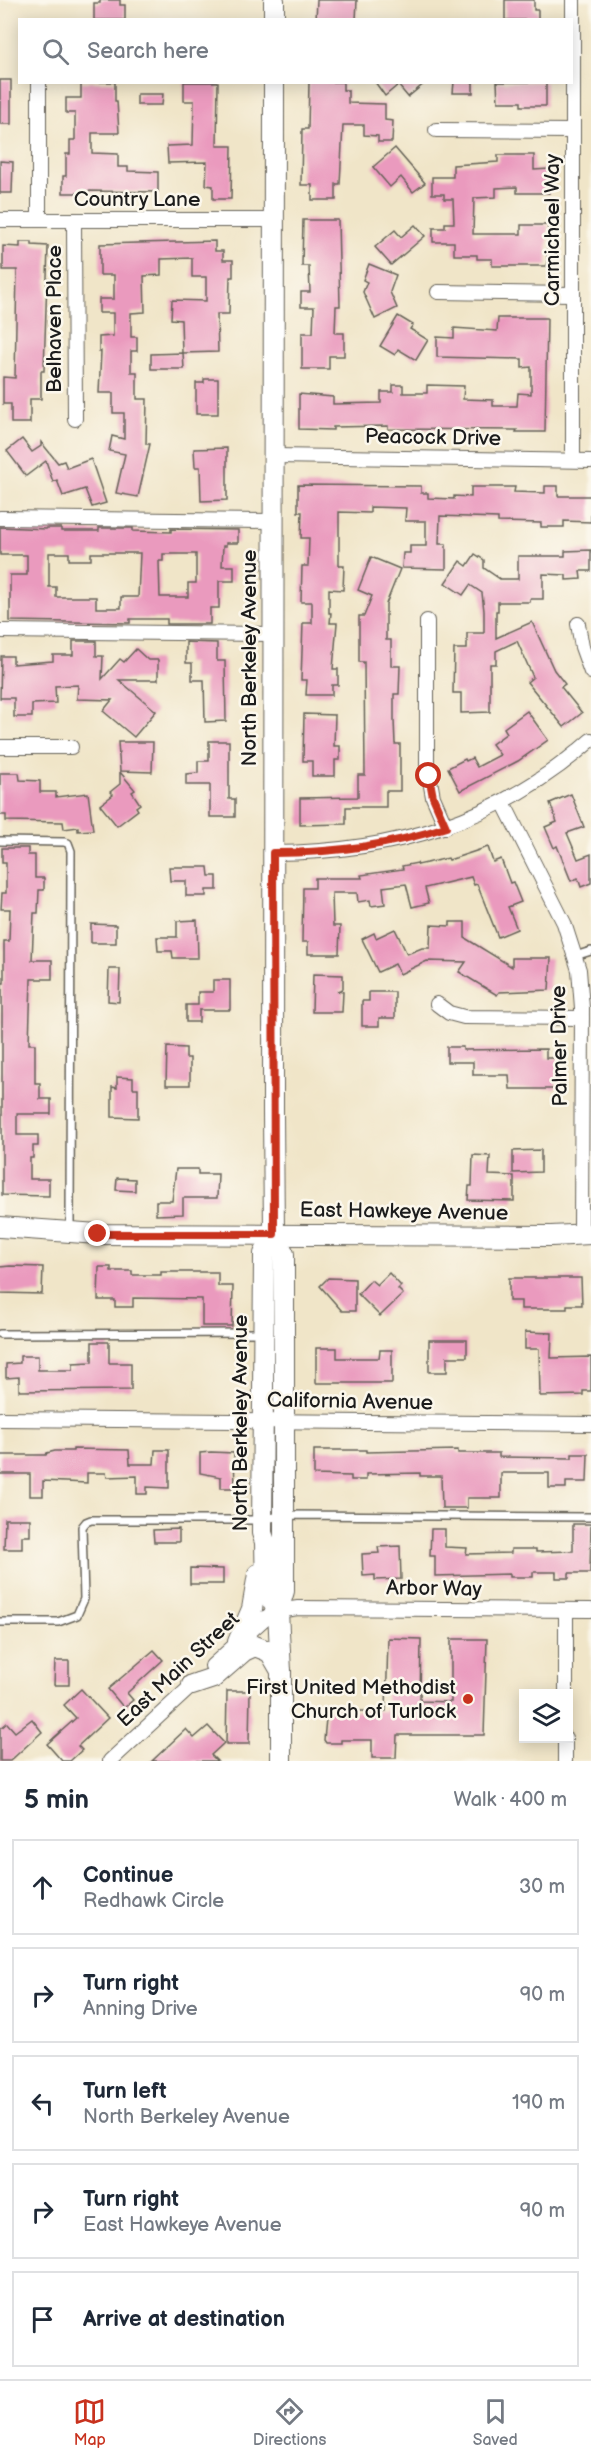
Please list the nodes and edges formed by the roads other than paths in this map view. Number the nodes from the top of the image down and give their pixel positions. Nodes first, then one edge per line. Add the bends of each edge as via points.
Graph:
1 (274, 0) edge
2 (573, 0) edge
3 (274, 18) edge
4 (39, 84) edge
5 (274, 84) edge
6 (436, 130) dead end
7 (573, 131) junction
8 (0, 220) edge
9 (39, 220) junction
10 (74, 220) junction
11 (274, 220) junction
12 (438, 292) dead end
13 (573, 294) junction
14 (75, 418) dead end
15 (274, 456) junction
16 (573, 460) junction
17 (591, 461) edge
18 (0, 518) edge
19 (274, 521) junction
20 (427, 621) dead end
21 (578, 624) dead end
22 (0, 631) edge
23 (273, 634) junction
24 (591, 672) edge
25 (591, 740) edge
26 (0, 747) edge
27 (71, 747) dead end
28 (503, 802) junction
29 (446, 827) junction
30 (0, 841) edge
31 (273, 853) junction
32 (591, 951) edge
33 (575, 956) junction
34 (437, 1004) dead end
35 (582, 1018) junction
36 (586, 1125) edge
37 (0, 1227) edge
38 (70, 1232) junction
39 (274, 1234) junction
40 (586, 1234) edge
41 (0, 1334) edge
42 (263, 1334) junction
43 (284, 1334) junction
44 (0, 1419) edge
45 (262, 1421) junction
46 (283, 1421) junction
47 (591, 1424) edge
48 (284, 1515) junction
49 (591, 1517) edge
50 (262, 1527) junction
51 (566, 1610) junction
52 (591, 1610) edge
53 (278, 1611) junction
54 (0, 1622) edge
55 (238, 1642) junction
56 (281, 1672) junction
57 (192, 1685) junction
58 (566, 1689) edge
59 (566, 1743) edge
60 (279, 1756) edge
61 (110, 1761) edge
62 (565, 1761) edge

1 - 3 street
2 - 7 street, Carmichael Way
4 - 9 street
5 - 11 street, North Berkeley Avenue
6 - 7 street
7 - 13 street, Carmichael Way
8 - 9 street, Country Lane
9 - 10 street, Country Lane
10 - 11 street, Country Lane
10 - 14 street, Belhaven Place
11 - 15 street, North Berkeley Avenue
12 - 13 street
13 - 16 street, Carmichael Way
15 - 16 street, Peacock Drive
15 - 19 street, North Berkeley Avenue
16 - 17 street, Peacock Drive
18 - 19 street
19 - 23 street, North Berkeley Avenue
20 - 29 street via 428,764 433,797
21 - 24 street
22 - 23 street
23 - 31 street, North Berkeley Avenue
25 - 28 street
26 - 27 street
28 - 29 street
28 - 33 street, Palmer Drive via 561,916
29 - 31 street via 360,848
30 - 38 lane via 64,842 72,851
31 - 39 street, North Berkeley Avenue
32 - 33 lane
33 - 35 street, Palmer Drive
34 - 35 street via 464,1017
35 - 36 street, Palmer Drive
36 - 40 street, Palmer Drive
37 - 38 street, East Hawkeye Avenue
38 - 39 street, East Hawkeye Avenue
39 - 40 street, East Hawkeye Avenue
39 - 42 street, North Berkeley Avenue via 264,1254
39 - 43 street, North Berkeley Avenue via 284,1254
41 - 42 lane
42 - 43 lane
42 - 45 street, North Berkeley Avenue
43 - 46 street, North Berkeley Avenue
44 - 45 street, California Avenue
45 - 46 street, California Avenue
45 - 50 street, North Berkeley Avenue
46 - 47 street, California Avenue
46 - 48 street, North Berkeley Avenue
48 - 49 lane
48 - 50 lane
48 - 53 street, North Berkeley Avenue via 284,1591
50 - 53 street, North Berkeley Avenue via 266,1542 266,1591
50 - 54 lane via 88,1520 82,1527 84,1599 77,1616 58,1622
50 - 55 street via 255,1598
51 - 52 street, Arbor Way
51 - 53 street, Arbor Way
51 - 58 street
53 - 55 street, East Main Street
53 - 56 street, North Berkeley Avenue
55 - 57 street, East Main Street
56 - 57 street via 273,1654 255,1646 213,1678
56 - 60 street, North Berkeley Avenue
57 - 61 street, East Main Street
59 - 62 street

